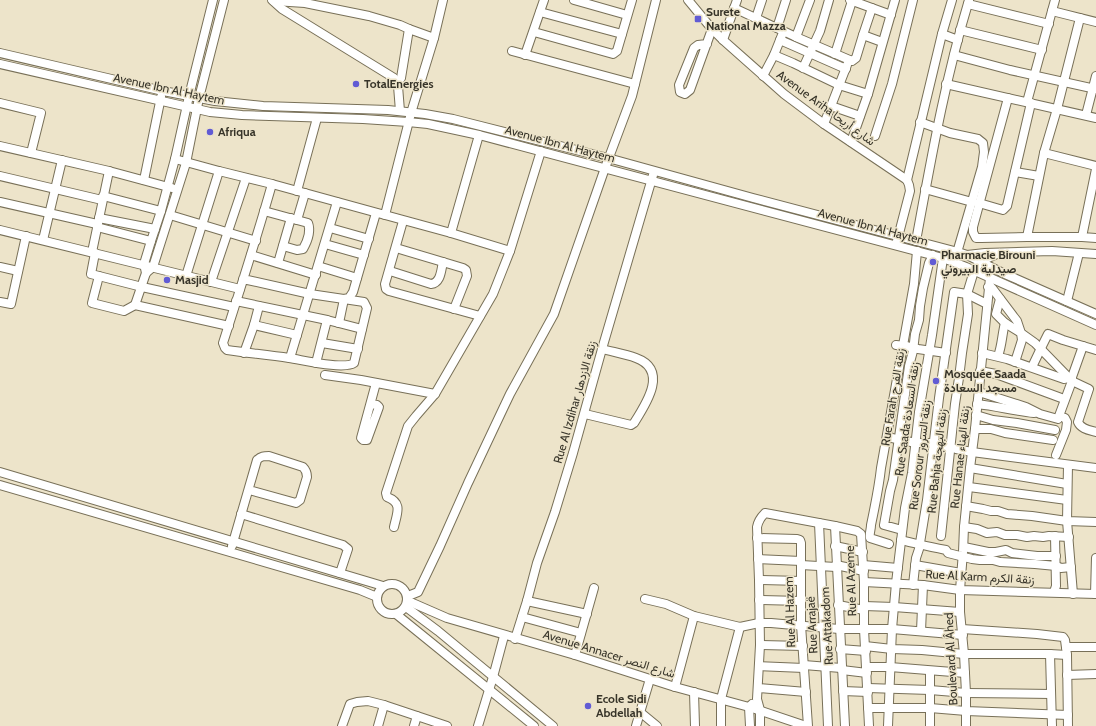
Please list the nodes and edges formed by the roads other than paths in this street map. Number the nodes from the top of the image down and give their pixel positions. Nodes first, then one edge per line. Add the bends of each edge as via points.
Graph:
1 (213, 0) edge
2 (224, 0) edge
3 (443, 0) edge
4 (544, 0) edge
5 (574, 0) edge
6 (632, 0) edge
7 (656, 0) edge
8 (688, 0) edge
9 (737, 0) edge
10 (762, 0) edge
11 (786, 0) edge
12 (810, 0) edge
13 (829, 0) edge
14 (851, 0) edge
15 (895, 0) edge
16 (913, 0) edge
17 (952, 0) edge
18 (1055, 0) edge
19 (273, 1) edge
20 (969, 2) edge
21 (734, 8) junction
22 (872, 8) junction
23 (1052, 11) junction
24 (540, 12) junction
25 (627, 15) junction
26 (890, 15) junction
27 (756, 18) junction
28 (1080, 18) junction
29 (1096, 22) edge
30 (1049, 24) junction
31 (409, 29) junction
32 (712, 29) junction
33 (780, 30) junction
34 (960, 30) junction
35 (534, 32) junction
36 (622, 34) junction
37 (942, 34) junction
38 (862, 35) junction
39 (434, 38) junction
40 (798, 38) junction
41 (723, 40) junction
42 (780, 40) junction
43 (958, 40) junction
44 (882, 42) junction
45 (707, 44) junction
46 (813, 44) junction
47 (795, 46) junction
48 (1042, 50) junction
49 (512, 51) dead end
50 (0, 53) edge
51 (810, 53) junction
52 (834, 54) junction
53 (526, 55) junction
54 (774, 55) junction
55 (954, 55) junction
56 (849, 60) junction
57 (0, 64) edge
58 (803, 68) junction
59 (846, 69) junction
60 (1034, 75) junction
61 (763, 76) junction
62 (1096, 76) edge
63 (1064, 82) junction
64 (397, 83) junction
65 (635, 84) junction
66 (946, 84) junction
67 (839, 85) junction
68 (1094, 89) edge
69 (163, 91) junction
70 (868, 94) junction
71 (189, 96) junction
72 (199, 98) junction
73 (1008, 98) junction
74 (161, 100) junction
75 (0, 103) edge
76 (1029, 103) junction
77 (831, 106) junction
78 (186, 107) junction
79 (1057, 109) junction
80 (197, 110) junction
81 (400, 111) junction
82 (411, 112) junction
83 (860, 116) junction
84 (1086, 116) junction
85 (317, 118) junction
86 (1096, 118) edge
87 (408, 122) junction
88 (920, 122) junction
89 (824, 124) junction
90 (938, 129) junction
91 (479, 135) junction
92 (875, 136) dead end
93 (851, 142) junction
94 (0, 146) edge
95 (541, 151) junction
96 (31, 153) junction
97 (1044, 153) junction
98 (608, 158) junction
99 (175, 159) junction
100 (62, 160) junction
101 (186, 163) junction
102 (1096, 166) edge
103 (605, 168) junction
104 (1096, 169) edge
105 (109, 171) junction
106 (219, 171) junction
107 (654, 171) junction
108 (1015, 172) junction
109 (0, 176) edge
110 (1039, 176) junction
111 (246, 178) junction
112 (144, 180) junction
113 (651, 180) junction
114 (907, 180) junction
115 (272, 184) junction
116 (168, 186) junction
117 (55, 189) junction
118 (178, 189) junction
119 (925, 189) junction
120 (301, 192) junction
121 (103, 198) junction
122 (0, 202) edge
123 (338, 202) junction
124 (976, 203) junction
125 (161, 211) junction
126 (264, 211) junction
127 (50, 213) junction
128 (376, 213) junction
129 (170, 214) junction
130 (385, 215) junction
131 (294, 219) junction
132 (403, 221) junction
133 (98, 223) junction
134 (202, 224) junction
135 (330, 228) junction
136 (155, 229) junction
137 (0, 230) edge
138 (227, 232) junction
139 (451, 233) junction
140 (26, 236) junction
141 (898, 237) junction
142 (1027, 237) junction
143 (1082, 237) junction
144 (1096, 238) edge
145 (368, 239) junction
146 (44, 240) junction
147 (151, 240) junction
148 (256, 241) junction
149 (916, 241) junction
150 (325, 244) junction
151 (283, 246) junction
152 (896, 246) junction
153 (396, 248) junction
154 (510, 251) junction
155 (917, 251) junction
156 (958, 252) junction
157 (93, 253) junction
158 (999, 253) junction
159 (1079, 253) junction
160 (364, 254) junction
161 (1096, 254) edge
162 (251, 255) junction
163 (933, 255) junction
164 (967, 255) junction
165 (943, 258) junction
166 (443, 262) junction
167 (954, 262) junction
168 (980, 262) junction
169 (278, 263) junction
170 (144, 264) junction
171 (318, 266) junction
172 (0, 267) edge
173 (153, 267) junction
174 (18, 271) junction
175 (390, 271) junction
176 (974, 271) junction
177 (146, 274) junction
178 (316, 275) junction
179 (99, 276) junction
180 (186, 276) junction
181 (357, 278) junction
182 (990, 278) junction
183 (243, 279) junction
184 (211, 282) junction
185 (142, 287) junction
186 (988, 287) junction
187 (240, 289) junction
188 (310, 294) junction
189 (967, 294) junction
190 (344, 299) junction
191 (1000, 299) junction
192 (1067, 301) junction
193 (0, 302) edge
194 (235, 304) junction
195 (987, 304) junction
196 (134, 305) junction
197 (259, 306) junction
198 (454, 310) junction
199 (1096, 314) edge
200 (303, 315) junction
201 (480, 316) junction
202 (327, 320) junction
203 (339, 323) junction
204 (1005, 323) junction
205 (254, 325) junction
206 (1096, 325) edge
207 (229, 326) junction
208 (362, 329) junction
209 (1021, 333) junction
210 (297, 335) junction
211 (322, 343) junction
212 (900, 345) junction
213 (1083, 346) junction
214 (913, 347) junction
215 (1040, 348) junction
216 (358, 349) junction
217 (602, 349) junction
218 (929, 350) junction
219 (1096, 350) edge
220 (244, 353) junction
221 (946, 353) junction
222 (982, 353) junction
223 (998, 356) junction
224 (290, 358) junction
225 (1015, 362) junction
226 (316, 363) junction
227 (1032, 367) junction
228 (980, 371) junction
229 (325, 375) dead end
230 (1070, 379) junction
231 (376, 383) junction
232 (1092, 391) edge
233 (978, 392) junction
234 (435, 394) junction
235 (1064, 400) junction
236 (371, 404) dead end
237 (978, 404) junction
238 (585, 414) junction
239 (1040, 414) junction
240 (976, 415) junction
241 (1059, 417) junction
242 (975, 429) junction
243 (1055, 430) junction
244 (1096, 432) edge
245 (887, 437) junction
246 (898, 440) junction
247 (1053, 440) junction
248 (916, 443) junction
249 (934, 443) junction
250 (951, 448) junction
251 (972, 452) junction
252 (1056, 459) junction
253 (1068, 465) junction
254 (970, 468) junction
255 (1096, 468) edge
256 (0, 472) edge
257 (1067, 484) junction
258 (0, 485) edge
259 (968, 487) junction
260 (55, 489) junction
261 (249, 490) junction
262 (53, 500) junction
263 (1067, 500) junction
264 (966, 506) junction
265 (241, 514) junction
266 (1067, 521) junction
267 (1096, 522) edge
268 (170, 523) junction
269 (819, 524) junction
270 (835, 526) junction
271 (394, 527) dead end
272 (964, 528) junction
273 (902, 530) junction
274 (168, 534) junction
275 (941, 536) dead end
276 (1055, 536) junction
277 (1069, 537) junction
278 (757, 538) junction
279 (901, 540) junction
280 (233, 542) junction
281 (889, 544) dead end
282 (919, 545) junction
283 (835, 546) junction
284 (964, 547) junction
285 (230, 552) junction
286 (862, 552) junction
287 (1056, 556) junction
288 (963, 557) junction
289 (1096, 558) edge
290 (758, 559) junction
291 (801, 563) junction
292 (915, 565) junction
293 (821, 566) junction
294 (836, 566) junction
295 (1056, 566) junction
296 (1071, 567) junction
297 (864, 568) junction
298 (898, 568) junction
299 (961, 572) junction
300 (340, 574) junction
301 (1096, 575) edge
302 (760, 580) junction
303 (801, 582) junction
304 (864, 582) junction
305 (896, 583) junction
306 (913, 585) junction
307 (383, 586) junction
308 (923, 586) junction
309 (594, 588) dead end
310 (960, 590) junction
311 (1054, 592) junction
312 (1073, 594) junction
313 (1096, 594) edge
314 (376, 597) junction
315 (645, 599) dead end
316 (759, 600) junction
317 (407, 601) junction
318 (527, 601) junction
319 (801, 601) junction
320 (838, 605) junction
321 (894, 607) junction
322 (864, 608) junction
323 (922, 609) junction
324 (960, 612) junction
325 (396, 614) junction
326 (587, 614) junction
327 (694, 616) junction
328 (522, 617) junction
329 (447, 618) junction
330 (759, 623) junction
331 (801, 625) junction
332 (740, 627) junction
333 (824, 628) junction
334 (892, 628) junction
335 (839, 629) junction
336 (864, 629) junction
337 (438, 631) junction
338 (921, 631) junction
339 (962, 632) junction
340 (581, 633) junction
341 (504, 636) junction
342 (515, 639) junction
343 (760, 644) junction
344 (803, 646) junction
345 (1096, 647) edge
346 (840, 649) junction
347 (866, 649) junction
348 (892, 649) junction
349 (1066, 651) junction
350 (964, 654) junction
351 (1050, 654) junction
352 (575, 656) junction
353 (759, 666) junction
354 (804, 667) junction
355 (826, 667) junction
356 (890, 667) junction
357 (842, 669) junction
358 (866, 670) junction
359 (930, 670) junction
360 (965, 673) junction
361 (1096, 674) edge
362 (1067, 675) junction
363 (493, 677) junction
364 (650, 679) junction
365 (675, 686) junction
366 (758, 688) junction
367 (890, 688) junction
368 (490, 690) junction
369 (868, 690) junction
370 (930, 690) junction
371 (843, 691) junction
372 (694, 692) junction
373 (806, 692) junction
374 (966, 693) junction
375 (1051, 694) junction
376 (721, 699) junction
377 (757, 699) junction
378 (384, 705) junction
379 (749, 707) junction
380 (868, 708) junction
381 (889, 708) junction
382 (930, 708) junction
383 (760, 710) junction
384 (966, 711) junction
385 (640, 712) junction
386 (1051, 715) junction
387 (1068, 715) junction
388 (417, 716) junction
389 (342, 726) edge
390 (378, 726) edge
391 (414, 726) edge
392 (447, 726) edge
393 (478, 726) edge
394 (534, 726) edge
395 (553, 726) edge
396 (636, 726) edge
397 (657, 726) edge
398 (695, 726) edge
399 (721, 726) edge
400 (750, 726) edge
401 (760, 726) edge
402 (807, 726) edge
403 (828, 726) edge
404 (845, 726) edge
405 (869, 726) edge
406 (888, 726) edge
407 (930, 726) edge
408 (966, 726) edge
409 (1052, 726) edge
410 (1068, 726) edge

1 - 71 street
2 - 72 street
3 - 39 street
4 - 24 street
5 - 25 street
6 - 25 street
7 - 65 street
8 - 32 street, Avenue Ariha شارع أريحا
9 - 21 street
10 - 27 street
11 - 33 street
12 - 40 street
13 - 46 street
14 - 22 street
14 - 52 street
15 - 26 street
16 - 92 street via 892,84
17 - 37 street
18 - 23 street
19 - 31 street via 306,3 362,14
19 - 64 street
20 - 30 street
20 - 34 street
21 - 27 street
21 - 41 street
22 - 26 street
22 - 38 street
23 - 28 street
23 - 30 street
24 - 35 street
24 - 36 street
25 - 36 street
26 - 44 street
27 - 33 street
28 - 29 street
28 - 63 street
30 - 48 street
31 - 39 street
31 - 64 street via 401,78
32 - 41 street, Avenue Ariha شارع أريحا
32 - 45 street
33 - 40 street
33 - 42 street
34 - 43 street
34 - 48 street
35 - 36 street via 611,54 617,51
35 - 53 street
37 - 43 street
37 - 88 street
38 - 44 street
38 - 56 street via 856,58 854,61
39 - 82 street
40 - 46 street
40 - 47 street
41 - 61 street, Avenue Ariha شارع أريحا
42 - 47 street
42 - 54 street
43 - 55 street
44 - 70 street
45 - 45 street via 690,90 685,94 680,92 679,86 694,48
46 - 51 street
46 - 52 street
47 - 51 street
48 - 60 street
49 - 53 street
50 - 69 street, Avenue Ibn Al Haytem
51 - 58 street
51 - 59 street
52 - 56 street
53 - 65 street
54 - 58 street
54 - 61 street
55 - 60 street
55 - 66 street
56 - 59 street
57 - 74 street, Avenue Ibn Al Haytem
58 - 67 street
59 - 67 street
60 - 63 street
60 - 76 street
61 - 89 street, Avenue Ariha شارع أريحا
62 - 68 street
63 - 68 street
63 - 79 street
64 - 81 street
65 - 98 street
66 - 73 street
66 - 90 street
67 - 70 street
67 - 77 street
68 - 84 street
69 - 71 street, Avenue Ibn Al Haytem
69 - 74 street
70 - 83 street
71 - 72 street, Avenue Ibn Al Haytem
71 - 78 street
72 - 80 street
72 - 81 street, Avenue Ibn Al Haytem via 258,106
73 - 76 street
73 - 124 street
74 - 78 street, Avenue Ibn Al Haytem
74 - 112 street
75 - 96 street via 41,113
76 - 79 street
76 - 108 street
77 - 83 street
77 - 89 street
78 - 80 street, Avenue Ibn Al Haytem
78 - 99 street
79 - 84 street
79 - 97 street
80 - 85 street, Avenue Ibn Al Haytem via 237,115
80 - 101 street
81 - 82 street, Avenue Ibn Al Haytem
82 - 87 street
82 - 98 street, Avenue Ibn Al Haytem via 467,122
83 - 93 street
84 - 86 street
85 - 87 street, Avenue Ibn Al Haytem
85 - 120 street
87 - 91 street, Avenue Ibn Al Haytem
87 - 130 street
88 - 90 street
88 - 114 street
89 - 93 street, Avenue Ariha شارع أريحا
90 - 119 street
90 - 124 street via 983,142 984,157
91 - 95 street, Avenue Ibn Al Haytem
91 - 139 street
93 - 114 street, Avenue Ariha شارع أريحا
94 - 96 street
95 - 103 street, Avenue Ibn Al Haytem
95 - 154 street
96 - 100 street
97 - 102 street
97 - 110 street
98 - 103 street
98 - 107 street, Avenue Ibn Al Haytem
99 - 101 street
99 - 116 street
100 - 105 street
100 - 117 street
101 - 106 street
101 - 118 street
103 - 113 street, Avenue Ibn Al Haytem
103 - 317 street via 554,314 510,394 418,592
104 - 143 street
105 - 112 street
105 - 121 street
106 - 111 street
106 - 134 street
107 - 113 street, Rue Al Izdihar زنقة الازدهار
107 - 141 street, Avenue Ibn Al Haytem
108 - 110 street
108 - 124 street via 1006,208 1003,210
109 - 117 street
110 - 142 street
111 - 115 street
111 - 138 street
112 - 116 street
113 - 152 street, Avenue Ibn Al Haytem
113 - 217 street, Rue Al Izdihar زنقة الازدهار
114 - 141 street via 910,191
115 - 120 street
115 - 126 street
116 - 118 street
116 - 125 street
117 - 121 street
117 - 127 street
118 - 129 street
119 - 124 street
119 - 149 street
120 - 123 street
120 - 131 street
121 - 125 street
121 - 133 street
122 - 127 street
123 - 128 street
123 - 135 street
124 - 142 street via 973,227 976,238
124 - 156 street
125 - 136 street
126 - 131 street
126 - 148 street
127 - 133 street
127 - 146 street
128 - 130 street
128 - 145 street
129 - 134 street
129 - 173 street
130 - 132 street
131 - 151 street
131 - 151 street via 310,226 305,246 297,250
132 - 139 street
132 - 153 street
133 - 136 street
133 - 147 street
133 - 157 street
134 - 138 street
134 - 180 street
135 - 145 street
135 - 150 street
136 - 147 street
137 - 140 street
138 - 148 street
138 - 184 street
139 - 154 street
140 - 146 street
140 - 174 street
141 - 149 street, Avenue Ibn Al Haytem
141 - 152 street
142 - 143 street
143 - 144 street
145 - 160 street
146 - 157 street
147 - 170 street
148 - 162 street
149 - 156 street, Avenue Ibn Al Haytem
150 - 160 street
150 - 171 street
151 - 169 street
152 - 155 street, Avenue Ibn Al Haytem
153 - 166 street
153 - 175 street
154 - 201 street via 494,294
155 - 163 street, Avenue Ibn Al Haytem
155 - 212 street via 914,284
156 - 164 street, Avenue Ibn Al Haytem
156 - 167 street
157 - 170 street
157 - 179 street via 91,274
158 - 159 street
158 - 164 street
158 - 168 street
159 - 161 street
159 - 192 street
160 - 181 street
162 - 169 street
162 - 183 street
163 - 165 street, Avenue Ibn Al Haytem
163 - 214 street, Rue Farah زنقة الفرح via 923,288
164 - 168 street, Avenue Ibn Al Haytem
165 - 167 street, Avenue Ibn Al Haytem
165 - 218 street, Rue Saada زنقة السعادة
166 - 175 street via 438,280 431,284
166 - 198 street via 463,268 467,272
167 - 176 street, Avenue Ibn Al Haytem
168 - 176 street, Rue Bahja زنقة البهجة
168 - 192 street, Avenue Ibn Al Haytem
169 - 178 street
170 - 173 street
170 - 177 street
171 - 178 street
171 - 181 street
172 - 174 street
173 - 177 street
173 - 180 street
174 - 193 street via 11,304
175 - 198 street via 385,286 389,291
176 - 182 street, Avenue Ibn Al Haytem
176 - 189 street, Rue Bahja زنقة البهجة
177 - 185 street
178 - 188 street
179 - 185 street
179 - 196 street via 92,303 124,311
180 - 184 street
181 - 190 street via 351,296
182 - 186 street, Rue Hanae زنقة الهناء
182 - 206 street, Avenue Ibn Al Haytem
183 - 187 street
183 - 188 street
184 - 187 street
185 - 194 street
185 - 196 street
186 - 191 street via 991,286
186 - 195 street, Rue Hanae زنقة الهناء
187 - 194 street
188 - 190 street
188 - 200 street
189 - 195 street
189 - 221 street, Rue Sorour زنقة السرور via 954,292
189 - 250 street, Rue Bahja زنقة البهجة via 968,314
190 - 203 street
190 - 208 street via 366,304
191 - 204 street via 996,314
191 - 209 street via 1016,321
192 - 199 street, Avenue Ibn Al Haytem
194 - 197 street
194 - 207 street
195 - 222 street, Rue Hanae زنقة الهناء
196 - 207 street
197 - 200 street
197 - 205 street
198 - 201 street
200 - 202 street
200 - 210 street
201 - 234 street
202 - 203 street
202 - 211 street
203 - 208 street
204 - 209 street
204 - 223 street
205 - 210 street
205 - 220 street
207 - 220 street via 223,343 225,348
208 - 216 street
209 - 215 street
209 - 225 street via 1022,340
210 - 224 street
211 - 216 street
211 - 226 street
212 - 214 street
212 - 245 street
213 - 215 street via 1048,334
213 - 219 street
213 - 230 street
214 - 218 street
214 - 246 street, Rue Farah زنقة الفرح
215 - 227 street
215 - 230 street
216 - 226 street via 354,363 348,366
217 - 238 street, Rue Al Izdihar زنقة الازدهار
217 - 238 street via 635,357 646,363 654,382 648,401 631,425
218 - 221 street
218 - 248 street, Rue Saada زنقة السعادة
220 - 224 street
221 - 249 street, Rue Sorour زنقة السرور
222 - 223 street
222 - 228 street, Rue Hanae زنقة الهناء
223 - 225 street
224 - 226 street
225 - 227 street
227 - 230 street
228 - 233 street, Rue Hanae زنقة الهناء
228 - 235 street via 996,374
229 - 231 street
230 - 232 street
230 - 235 street
231 - 234 street
231 - 236 street
232 - 244 street via 1078,422 1080,426
233 - 237 street, Rue Hanae زنقة الهناء
233 - 239 street
234 - 271 street via 408,426 387,488 387,497 398,506
235 - 241 street
237 - 239 street
237 - 240 street, Rue Hanae زنقة الهناء
238 - 318 street, Rue Al Izdihar زنقة الازدهار
239 - 241 street
240 - 242 street, Rue Hanae زنقة الهناء
240 - 243 street
241 - 243 street
241 - 252 street via 1067,422
242 - 247 street via 991,429
242 - 251 street, Rue Hanae زنقة الهناء
243 - 247 street
245 - 246 street
245 - 281 street via 869,534 870,538
246 - 248 street
246 - 273 street, Rue Farah زنقة الفرح via 884,525
247 - 252 street
248 - 249 street
248 - 273 street, Rue Saada زنقة السعادة
249 - 250 street
249 - 282 street, Rue Sorour زنقة السرور
250 - 251 street
250 - 275 street, Rue Bahja زنقة البهجة
251 - 252 street
251 - 254 street, Rue Hanae زنقة الهناء
252 - 253 street
253 - 255 street
253 - 257 street
254 - 257 street
254 - 259 street, Rue Hanae زنقة الهناء
256 - 260 street
257 - 263 street
258 - 262 street
259 - 263 street
259 - 264 street, Rue Hanae زنقة الهناء
260 - 262 street
260 - 268 street
261 - 261 street via 296,503 300,500 307,477 306,469 270,456 260,457
261 - 265 street
262 - 274 street
263 - 266 street
264 - 266 street
264 - 272 street, Rue Hanae زنقة الهناء
265 - 280 street
265 - 300 street via 343,545 348,549
266 - 267 street
266 - 277 street
268 - 274 street
268 - 280 street
269 - 270 street, Rue Al Azeme
269 - 278 street, Rue Al Azeme via 765,513 758,521
269 - 293 street, Rue Arrajaë
270 - 283 street, Rue Attakadom
270 - 286 street, Rue Al Azeme via 860,532
272 - 276 street via 1027,537
272 - 284 street, Rue Hanae زنقة الهناء
273 - 279 street, Rue Saada زنقة السعادة
274 - 285 street
276 - 277 street
276 - 287 street
277 - 296 street
278 - 290 street
278 - 291 street, Rue Al Hazem via 798,539 801,543
279 - 282 street
279 - 298 street, Rue Saada زنقة السعادة
280 - 285 street
280 - 300 street
282 - 288 street via 946,550 948,553
282 - 292 street, Rue Sorour زنقة السرور
283 - 286 street
283 - 294 street, Rue Attakadom
284 - 287 street via 988,552 1006,550 1037,556
284 - 288 street, Rue Hanae زنقة الهناء
285 - 314 street
286 - 297 street, Rue Al Azeme
287 - 295 street
288 - 295 street
288 - 299 street, Rue Hanae زنقة الهناء
289 - 301 street
290 - 291 street
290 - 302 street
291 - 293 street
291 - 303 street, Rue Al Hazem
292 - 299 street
292 - 306 street, Rue Sorour زنقة السرور
293 - 294 street
293 - 333 street, Rue Arrajaë
294 - 297 street
294 - 320 street, Rue Attakadom
295 - 296 street
295 - 311 street
296 - 312 street
297 - 298 street
297 - 304 street, Rue Al Azeme
298 - 305 street, Rue Saada زنقة السعادة
299 - 310 street, Rue Hanae زنقة الهناء
300 - 307 street
301 - 313 street
302 - 303 street
302 - 316 street
303 - 319 street, Rue Al Hazem
304 - 305 street, Rue Al Karm زنقة الكرم
304 - 322 street, Rue Al Azeme
305 - 306 street, Rue Al Karm زنقة الكرم
305 - 321 street, Rue Saada زنقة السعادة
306 - 308 street, Rue Al Karm زنقة الكرم
307 - 314 street
307 - 317 street via 388,583 400,585 405,589
308 - 310 street, Rue Al Karm زنقة الكرم
308 - 323 street
309 - 326 street
310 - 311 street, Rue Al Karm زنقة الكرم
310 - 324 street, Boulevard Al Âhed
311 - 312 street, Rue Al Karm زنقة الكرم
312 - 313 street, Rue Al Karm زنقة الكرم
314 - 325 street via 384,612
315 - 327 street via 666,604
316 - 319 street
316 - 330 street
317 - 325 street via 402,611
317 - 329 street, Avenue Annacer شارع النصر
317 - 337 street
318 - 326 street
318 - 328 street, Rue Al Izdihar زنقة الازدهار
319 - 331 street, Rue Al Hazem
320 - 322 street
320 - 335 street, Rue Attakadom
321 - 322 street
321 - 323 street
321 - 334 street, Rue Saada زنقة السعادة
322 - 336 street, Rue Al Azeme
323 - 324 street
323 - 338 street
324 - 339 street, Boulevard Al Âhed
325 - 368 street
326 - 340 street
327 - 332 street
327 - 365 street
328 - 340 street
328 - 342 street, Rue Al Izdihar زنقة الازدهار
329 - 337 street
329 - 341 street, Avenue Annacer شارع النصر
330 - 331 street
330 - 332 street
330 - 343 street
331 - 333 street
331 - 344 street, Rue Al Hazem
332 - 376 street
333 - 335 street
333 - 355 street, Rue Arrajaë
334 - 336 street
334 - 338 street
334 - 348 street, Rue Saada زنقة السعادة
335 - 336 street
335 - 346 street, Rue Attakadom
336 - 347 street, Rue Al Azeme
337 - 363 street
338 - 339 street
339 - 349 street via 1063,637
339 - 350 street, Boulevard Al Âhed
340 - 352 street
341 - 342 street, Avenue Annacer شارع النصر
341 - 363 street
342 - 352 street, Avenue Annacer شارع النصر
343 - 344 street
343 - 353 street
344 - 354 street, Rue Al Hazem
345 - 349 street
346 - 347 street
346 - 357 street, Rue Attakadom
347 - 348 street
347 - 358 street, Rue Al Azeme
348 - 350 street
348 - 356 street, Rue Saada زنقة السعادة
349 - 351 street
349 - 362 street
350 - 351 street
350 - 360 street, Boulevard Al Âhed
351 - 375 street
352 - 364 street, Avenue Annacer شارع النصر
353 - 354 street
353 - 366 street
354 - 355 street
354 - 373 street, Rue Al Hazem
355 - 357 street
355 - 403 street, Rue Arrajaë
356 - 358 street
356 - 359 street
356 - 367 street, Rue Saada زنقة السعادة
357 - 358 street
357 - 371 street, Rue Attakadom
358 - 369 street, Rue Al Azeme
359 - 360 street
359 - 370 street
360 - 374 street, Boulevard Al Âhed
361 - 362 street
362 - 387 street
363 - 368 street
363 - 395 street
364 - 365 street, Avenue Annacer شارع النصر
364 - 385 street
365 - 372 street, Avenue Annacer شارع النصر
366 - 373 street
366 - 377 street
367 - 369 street
367 - 370 street
367 - 381 street, Rue Saada زنقة السعادة
368 - 393 street
368 - 394 street
369 - 371 street
369 - 380 street, Rue Al Azeme
370 - 374 street
370 - 382 street
371 - 404 street, Rue Attakadom
372 - 376 street, Avenue Annacer شارع النصر
372 - 398 street
373 - 402 street, Rue Al Hazem
374 - 375 street
374 - 384 street, Boulevard Al Âhed
375 - 386 street
376 - 379 street, Avenue Annacer شارع النصر
376 - 399 street
377 - 379 street
377 - 383 street
378 - 388 street
378 - 389 street via 368,701 350,704
378 - 390 street
379 - 383 street, Avenue Annacer شارع النصر
379 - 400 street
380 - 381 street
380 - 405 street, Rue Al Azeme
381 - 382 street
381 - 406 street, Rue Saada زنقة السعادة
382 - 384 street
382 - 407 street
383 - 401 street
383 - 402 street, Avenue Annacer شارع النصر
384 - 386 street
384 - 408 street, Boulevard Al Âhed
385 - 396 street
385 - 397 street
386 - 387 street
386 - 409 street
387 - 410 street
388 - 391 street
388 - 392 street

